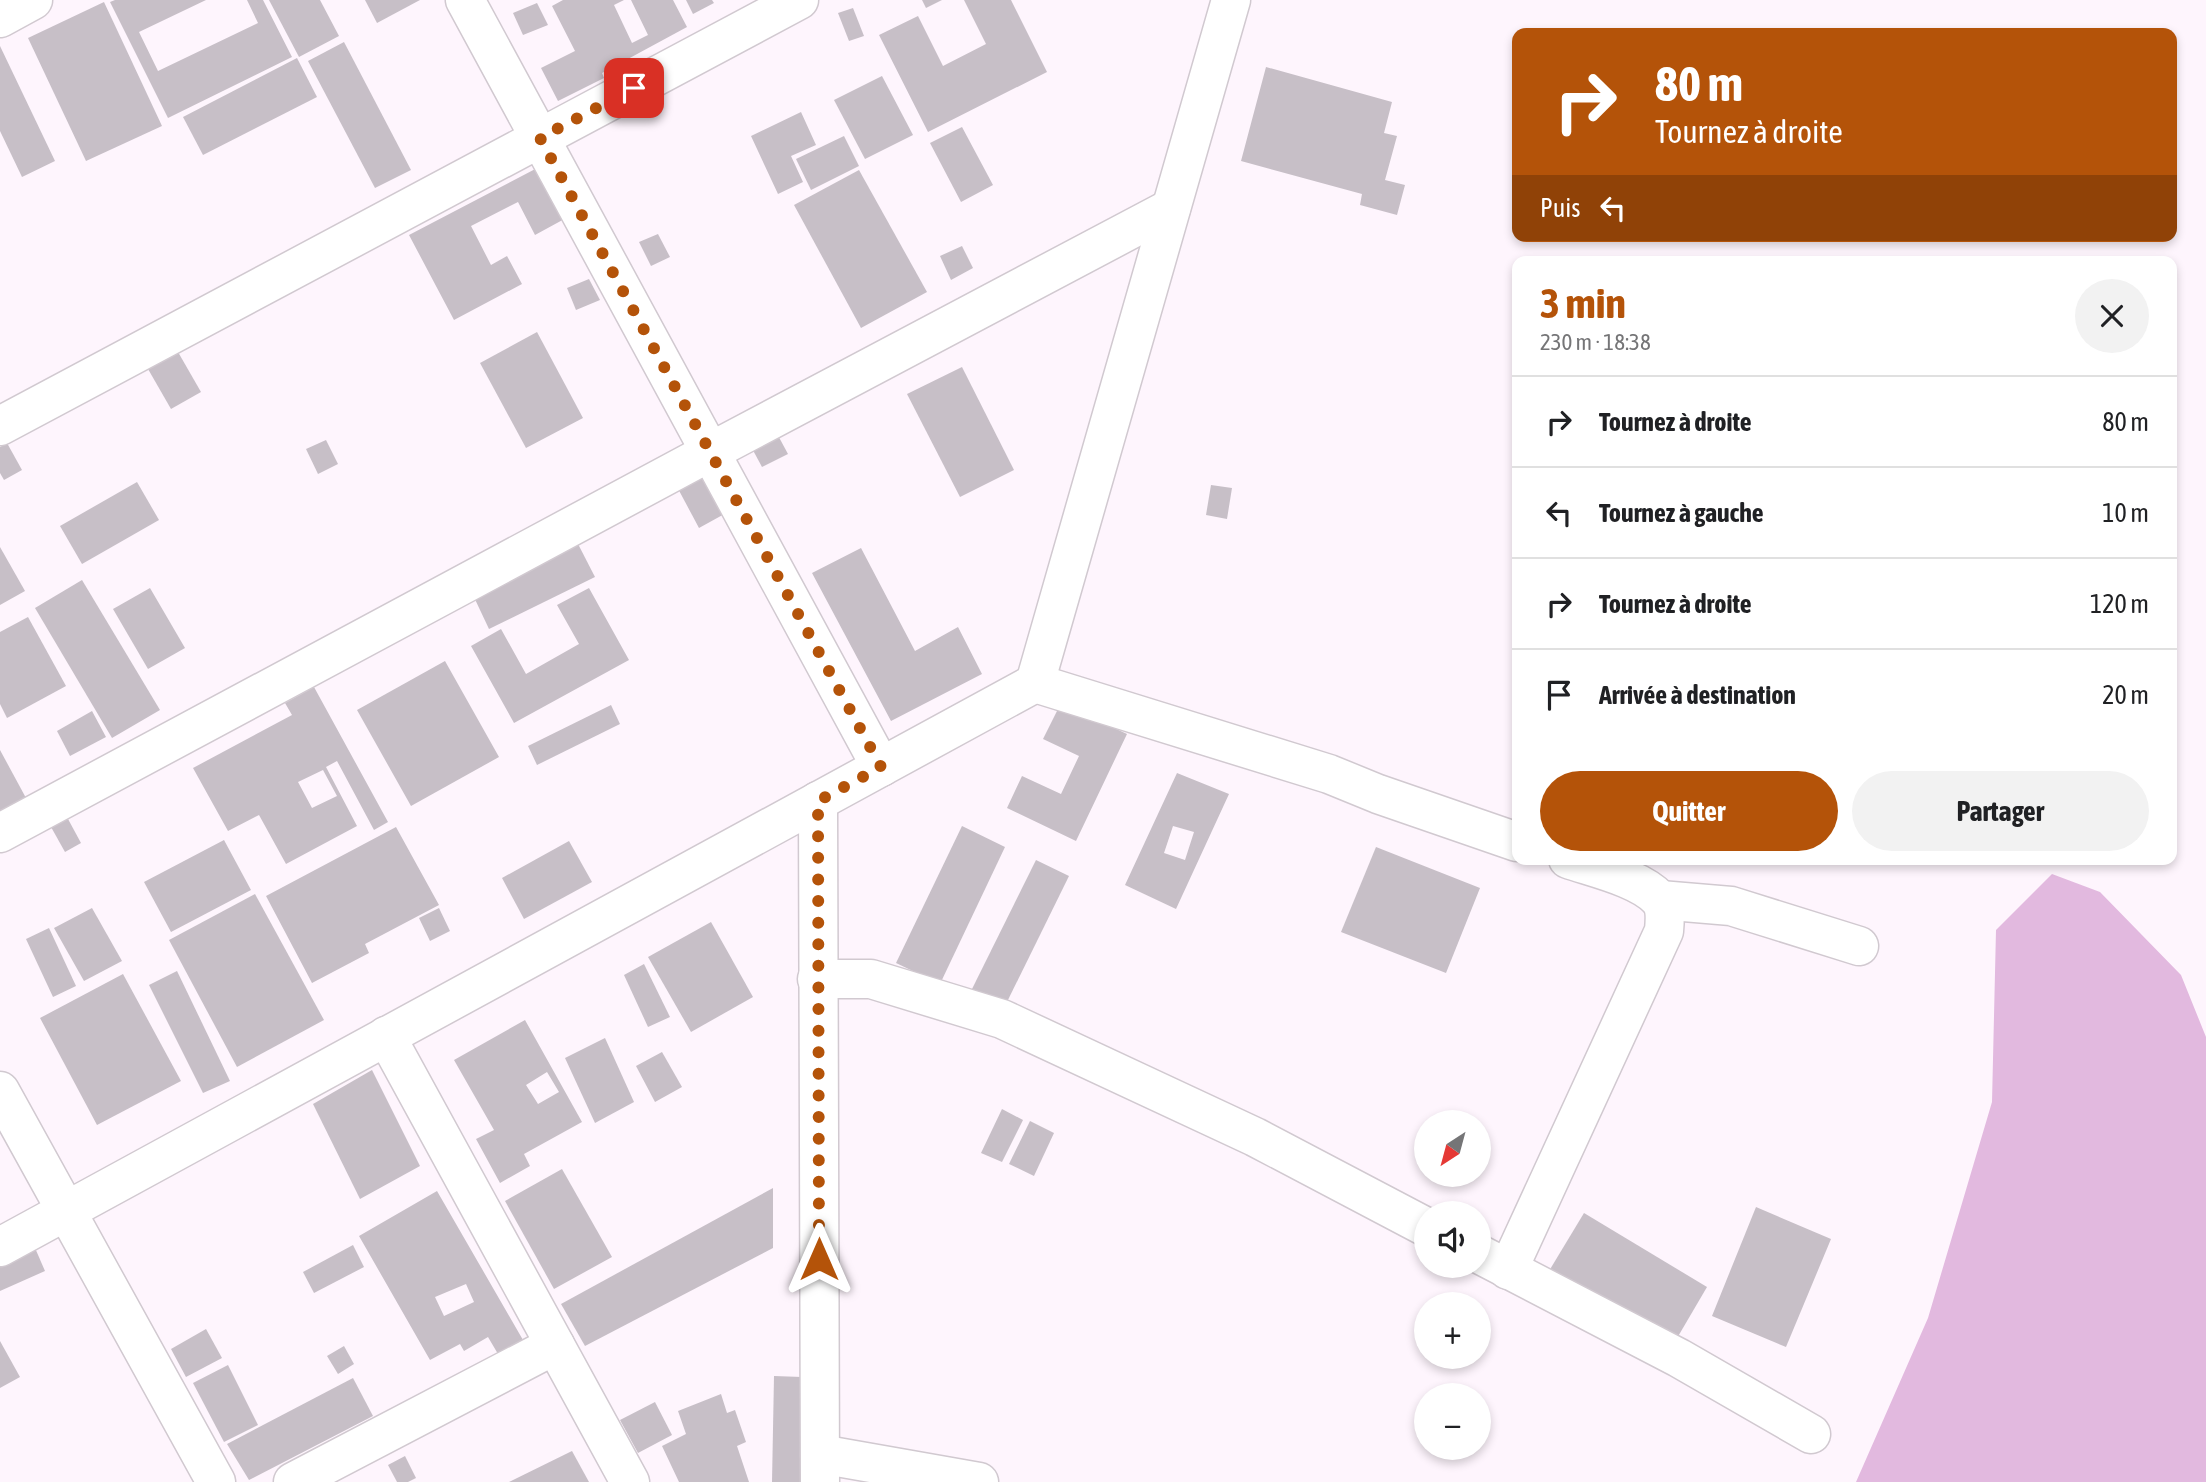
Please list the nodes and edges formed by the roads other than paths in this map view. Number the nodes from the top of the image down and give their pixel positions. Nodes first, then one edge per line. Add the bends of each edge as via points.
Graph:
1 (33, 0) edge
2 (465, 0) edge
3 (799, 0) edge
4 (1231, 0) edge
5 (0, 18) edge
6 (540, 138) junction
7 (1171, 208) junction
8 (0, 426) edge
9 (710, 452) junction
10 (1035, 682) junction
11 (881, 767) junction
12 (818, 801) junction
13 (0, 833) edge
14 (1512, 840) edge
15 (1585, 865) edge
16 (1660, 900) junction
17 (1859, 946) dead end
18 (817, 979) junction
19 (387, 1036) junction
20 (0, 1091) edge
21 (66, 1211) junction
22 (1414, 1221) edge
23 (0, 1247) edge
24 (1493, 1262) edge
25 (555, 1345) junction
26 (1811, 1434) dead end
27 (820, 1468) edge
28 (216, 1482) edge
29 (293, 1482) edge
30 (630, 1482) edge
31 (979, 1482) edge

1 - 5 street
2 - 6 street
3 - 6 street
4 - 7 street
6 - 8 street
6 - 9 street
7 - 9 street
7 - 10 street
9 - 11 street
9 - 13 street
10 - 11 street
10 - 14 street via 1329,774
11 - 12 street
12 - 18 street
12 - 19 street
15 - 16 street via 1629,880
16 - 17 street via 1731,906
16 - 24 street via 1664,931
18 - 22 street via 872,979 1002,1019 1255,1137
18 - 27 street
19 - 21 street
19 - 25 street
20 - 21 street
21 - 23 street
21 - 28 street
24 - 26 street via 1679,1358
25 - 29 street
25 - 30 street
27 - 31 street

